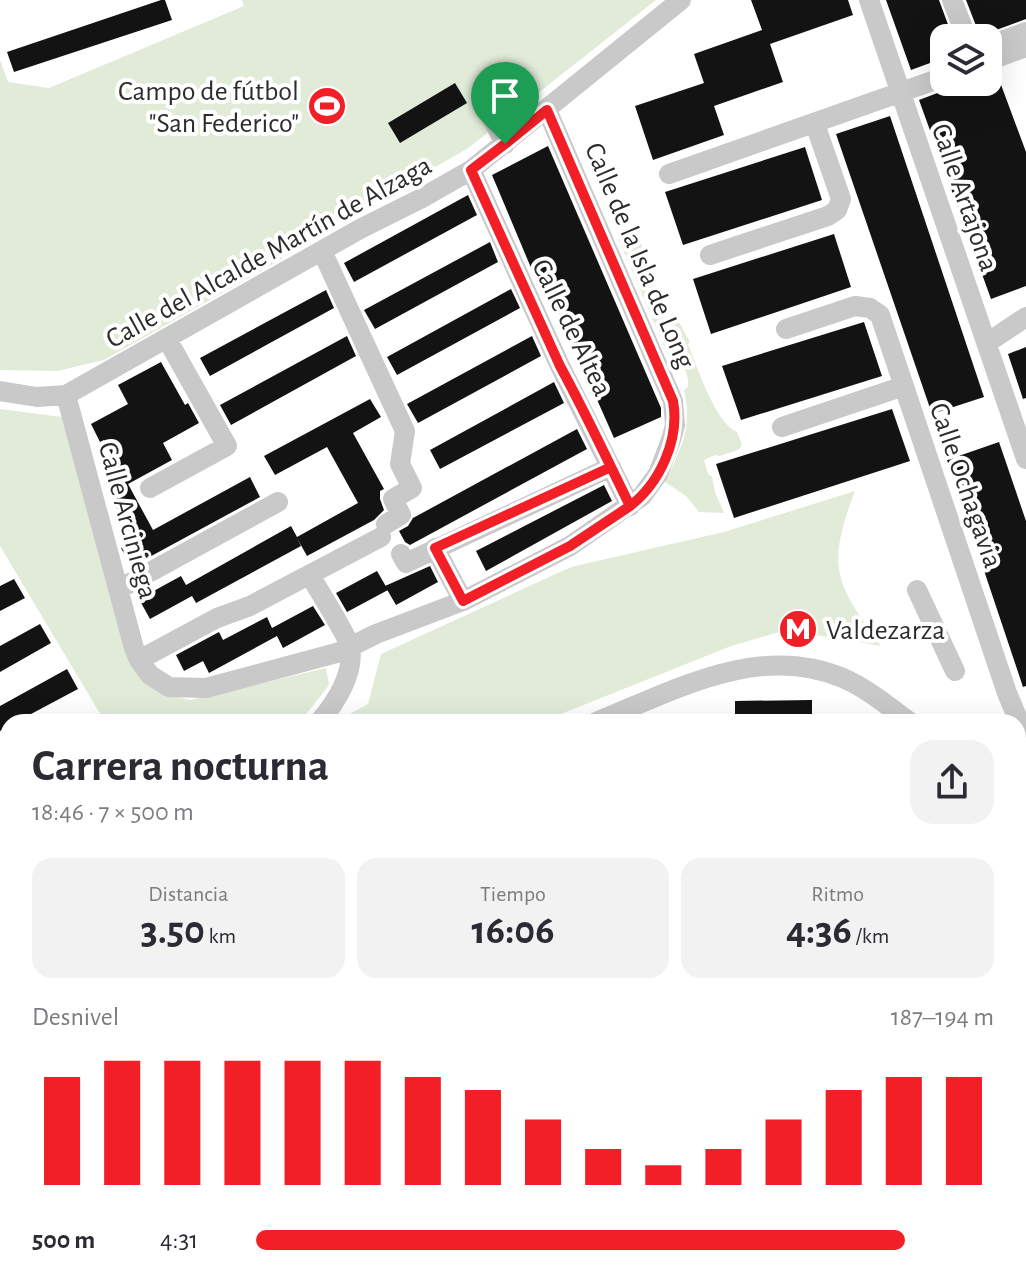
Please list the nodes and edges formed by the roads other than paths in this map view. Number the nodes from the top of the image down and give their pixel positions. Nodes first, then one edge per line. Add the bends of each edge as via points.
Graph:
1 (681, 0) edge
2 (869, 0) edge
3 (952, 0) edge
4 (961, 24) edge
5 (1026, 32) edge
6 (1002, 41) edge
7 (1026, 47) edge
8 (1002, 56) edge
9 (930, 82) edge
10 (900, 93) junction
11 (488, 110) dead end
12 (547, 110) junction
13 (815, 124) junction
14 (505, 144) junction
15 (471, 170) junction
16 (669, 174) dead end
17 (322, 251) junction
18 (710, 255) dead end
19 (1026, 317) edge
20 (786, 329) dead end
21 (167, 339) junction
22 (987, 343) junction
23 (904, 386) junction
24 (0, 391) edge
25 (66, 395) junction
26 (782, 427) dead end
27 (1026, 459) edge
28 (611, 467) junction
29 (150, 488) dead end
30 (278, 502) dead end
31 (630, 506) junction
32 (435, 548) junction
33 (401, 554) dead end
34 (310, 575) junction
35 (119, 589) junction
36 (917, 590) dead end
37 (463, 601) junction
38 (350, 647) junction
39 (139, 660) junction
40 (955, 671) dead end
41 (1017, 690) edge
42 (325, 714) edge
43 (617, 714) edge
44 (899, 714) edge
45 (1020, 714) edge

1 - 12 street, Calle del Alcalde Martín de Alzaga
2 - 10 street, Calle Artajona
3 - 4 street
5 - 6 street
7 - 8 street
9 - 10 street
10 - 13 street
10 - 22 street, Calle Artajona
11 - 14 street
12 - 14 street, Calle del Alcalde Martín de Alzaga
12 - 31 street, Calle de la Isla de Long via 673,401 675,425 663,460 651,485
13 - 16 street
13 - 18 street via 841,199 837,210
14 - 15 street, Calle del Alcalde Martín de Alzaga
15 - 17 street, Calle del Alcalde Martín de Alzaga
15 - 28 street, Calle de Altea
17 - 21 street, Calle del Alcalde Martín de Alzaga
17 - 34 street via 405,431 400,464 412,488 393,499 401,515
19 - 22 street
20 - 23 street, Calle Ochagavia via 855,306 870,308 880,315
21 - 25 street, Calle del Alcalde Martín de Alzaga
21 - 29 street via 227,446
22 - 27 street, Calle Artajona
23 - 26 street, Calle Ochagavia
23 - 41 street, Calle Ochagavia
24 - 25 street
25 - 35 street, Calle Arciniega
28 - 31 street, Calle de Altea
28 - 32 street
30 - 35 street
31 - 37 street via 570,546
32 - 33 street via 406,563
32 - 37 street
34 - 38 street
34 - 39 street
35 - 39 street, Calle Arciniega
36 - 40 street
37 - 38 street
38 - 39 street via 194,689 169,687
38 - 42 street via 348,673
41 - 45 street, Calle Ochagavia
43 - 44 street via 720,674 775,665 816,669 845,679

